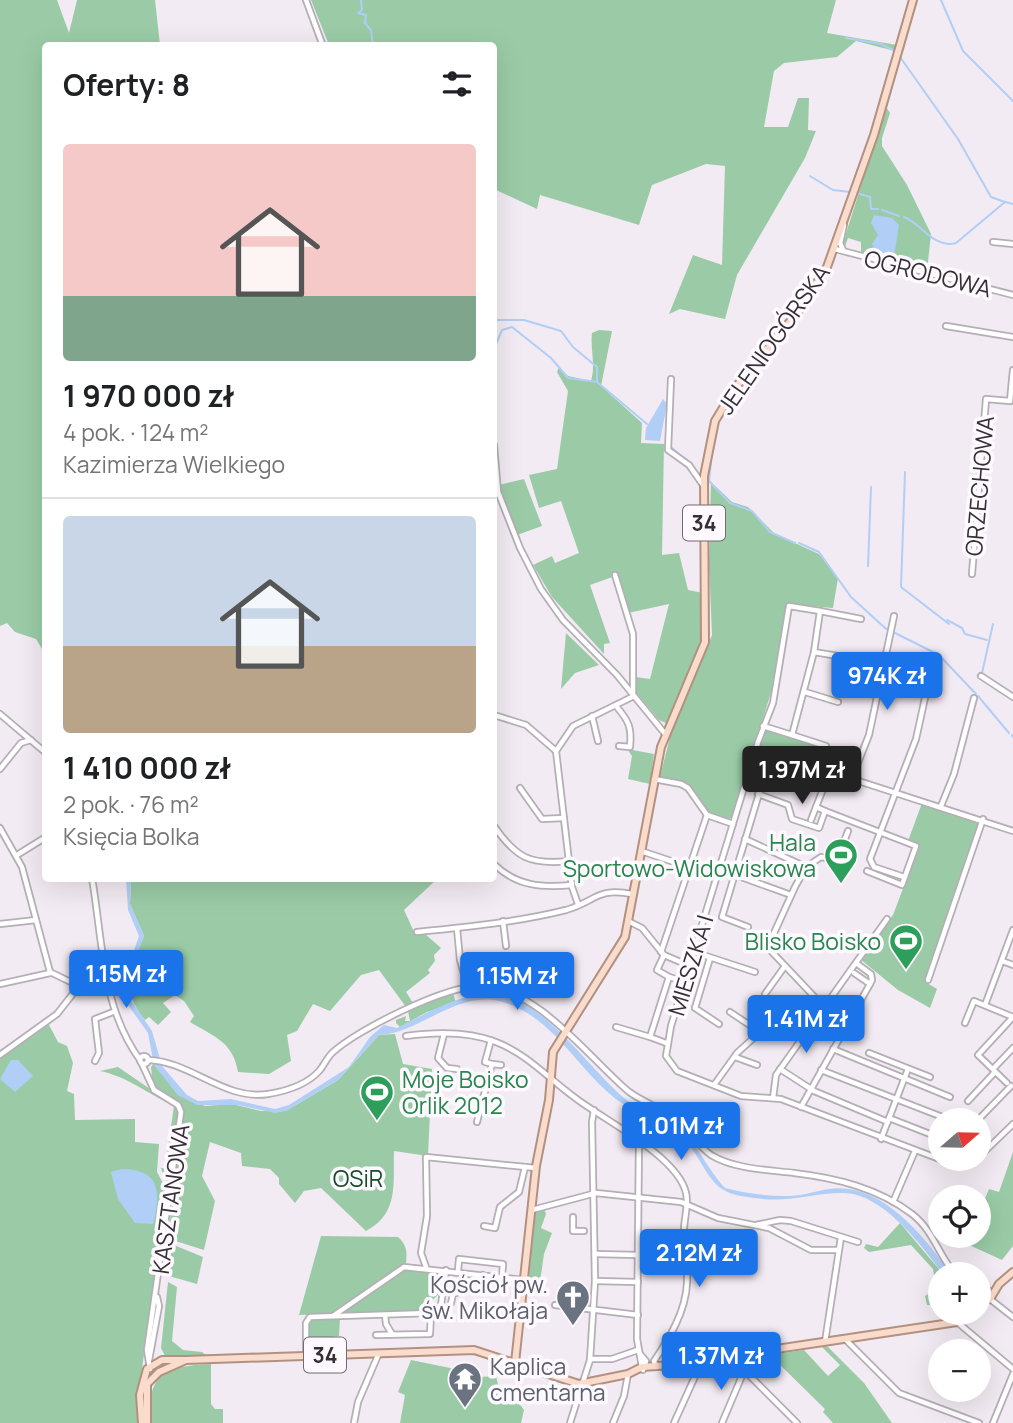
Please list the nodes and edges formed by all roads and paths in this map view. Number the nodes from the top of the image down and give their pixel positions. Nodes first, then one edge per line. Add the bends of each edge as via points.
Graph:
1 (306, 0) edge
2 (913, 0) edge
3 (322, 42) edge
4 (845, 221) junction
5 (993, 242) dead end
6 (1013, 244) edge
7 (835, 249) junction
8 (843, 251) junction
9 (1013, 295) edge
10 (946, 326) dead end
11 (1013, 337) edge
12 (1013, 370) edge
13 (671, 379) dead end
14 (703, 485) junction
15 (497, 486) edge
16 (972, 574) dead end
17 (615, 575) dead end
18 (820, 611) junction
19 (894, 616) dead end
20 (861, 620) dead end
21 (814, 652) junction
22 (850, 658) dead end
23 (932, 666) dead end
24 (981, 676) dead end
25 (805, 692) junction
26 (633, 695) junction
27 (1013, 697) edge
28 (974, 698) dead end
29 (838, 702) dead end
30 (616, 706) junction
31 (0, 714) edge
32 (497, 716) edge
33 (592, 716) junction
34 (671, 724) junction
35 (657, 725) junction
36 (764, 726) junction
37 (20, 730) junction
38 (666, 735) junction
39 (792, 735) junction
40 (32, 740) junction
41 (598, 741) dead end
42 (21, 743) junction
43 (619, 746) dead end
44 (826, 746) dead end
45 (42, 749) edge
46 (556, 751) junction
47 (754, 754) junction
48 (769, 757) dead end
49 (0, 769) edge
50 (830, 771) junction
51 (852, 778) junction
52 (654, 779) junction
53 (520, 788) dead end
54 (896, 792) junction
55 (758, 794) junction
56 (942, 806) junction
57 (816, 807) junction
58 (825, 811) junction
59 (707, 815) junction
60 (564, 818) junction
61 (983, 819) junction
62 (811, 820) dead end
63 (733, 824) junction
64 (0, 828) edge
65 (497, 830) edge
66 (848, 831) dead end
67 (1013, 831) edge
68 (881, 832) junction
69 (42, 839) edge
70 (745, 839) junction
71 (640, 851) junction
72 (17, 855) junction
73 (569, 861) junction
74 (497, 866) edge
75 (806, 867) junction
76 (692, 868) junction
77 (719, 869) junction
78 (867, 871) dead end
79 (734, 875) junction
80 (904, 877) junction
81 (93, 882) edge
82 (572, 885) junction
83 (632, 894) junction
84 (790, 895) junction
85 (578, 904) junction
86 (0, 918) edge
87 (887, 919) dead end
88 (36, 920) junction
89 (503, 921) junction
90 (628, 921) junction
91 (1, 924) edge
92 (748, 927) dead end
93 (457, 928) junction
94 (1013, 930) edge
95 (417, 932) dead end
96 (506, 946) dead end
97 (694, 952) junction
98 (663, 954) junction
99 (710, 958) junction
100 (1002, 961) junction
101 (856, 963) junction
102 (1013, 965) edge
103 (690, 966) junction
104 (785, 966) junction
105 (50, 972) junction
106 (755, 972) dead end
107 (854, 973) dead end
108 (668, 977) junction
109 (679, 980) dead end
110 (928, 980) dead end
111 (0, 984) edge
112 (870, 984) junction
113 (108, 985) junction
114 (79, 986) junction
115 (468, 987) junction
116 (765, 994) dead end
117 (985, 1005) junction
118 (824, 1007) junction
119 (113, 1012) junction
120 (730, 1012) dead end
121 (1013, 1017) edge
122 (965, 1023) dead end
123 (719, 1024) dead end
124 (616, 1027) dead end
125 (564, 1031) junction
126 (760, 1031) junction
127 (444, 1033) junction
128 (406, 1036) dead end
129 (786, 1036) dead end
130 (650, 1037) junction
131 (491, 1040) junction
132 (666, 1043) junction
133 (1013, 1048) edge
134 (833, 1049) junction
135 (869, 1053) dead end
136 (0, 1055) edge
137 (735, 1057) junction
138 (95, 1061) dead end
139 (145, 1061) junction
140 (492, 1064) junction
141 (501, 1065) dead end
142 (757, 1065) dead end
143 (457, 1069) dead end
144 (780, 1069) junction
145 (908, 1069) junction
146 (821, 1070) junction
147 (994, 1070) junction
148 (550, 1077) junction
149 (930, 1077) dead end
150 (904, 1078) junction
151 (1013, 1078) edge
152 (714, 1086) junction
153 (1010, 1086) edge
154 (810, 1089) junction
155 (950, 1097) dead end
156 (773, 1098) junction
157 (896, 1100) junction
158 (968, 1101) dead end
159 (801, 1107) junction
160 (989, 1108) edge
161 (594, 1110) junction
162 (928, 1112) edge
163 (888, 1120) junction
164 (477, 1122) dead end
165 (1013, 1124) edge
166 (928, 1134) edge
167 (881, 1139) junction
168 (639, 1140) junction
169 (991, 1145) edge
170 (915, 1151) junction
171 (928, 1155) edge
172 (526, 1167) junction
173 (536, 1168) junction
174 (594, 1194) junction
175 (638, 1197) junction
176 (892, 1202) junction
177 (686, 1203) junction
178 (532, 1210) junction
179 (573, 1217) dead end
180 (771, 1221) junction
181 (756, 1225) junction
182 (484, 1226) dead end
183 (769, 1228) junction
184 (584, 1231) dead end
185 (841, 1237) junction
186 (858, 1242) dead end
187 (838, 1250) junction
188 (595, 1254) junction
189 (638, 1255) junction
190 (947, 1262) edge
191 (426, 1267) junction
192 (446, 1270) junction
193 (458, 1272) junction
194 (1013, 1272) edge
195 (483, 1275) junction
196 (502, 1277) junction
197 (525, 1280) junction
198 (595, 1281) junction
199 (638, 1282) junction
200 (991, 1290) edge
201 (157, 1297) junction
202 (991, 1300) edge
203 (452, 1303) dead end
204 (441, 1305) dead end
205 (555, 1305) dead end
206 (592, 1311) junction
207 (385, 1315) junction
208 (638, 1315) junction
209 (333, 1316) junction
210 (1013, 1317) edge
211 (930, 1325) edge
212 (965, 1325) edge
213 (393, 1334) junction
214 (376, 1335) dead end
215 (845, 1339) junction
216 (825, 1342) junction
217 (638, 1350) junction
218 (152, 1351) junction
219 (379, 1353) junction
220 (306, 1355) junction
221 (744, 1355) junction
222 (731, 1357) junction
223 (590, 1359) junction
224 (162, 1360) junction
225 (186, 1360) junction
226 (702, 1362) junction
227 (149, 1363) junction
228 (515, 1363) junction
229 (649, 1365) junction
230 (739, 1365) junction
231 (165, 1368) junction
232 (743, 1371) junction
233 (1013, 1372) edge
234 (629, 1374) junction
235 (147, 1384) junction
236 (582, 1384) junction
237 (142, 1423) edge
238 (147, 1423) edge
239 (354, 1423) edge
240 (570, 1423) edge
241 (613, 1423) edge
242 (674, 1423) edge
243 (722, 1423) edge
244 (797, 1423) edge
245 (979, 1423) edge
246 (993, 1423) edge

1 - 3 street
2 - 4 main road, 34
4 - 7 main road, 34
4 - 8 street, OGRODOWA via 840,243
5 - 6 street
7 - 8 street, OGRODOWA
7 - 14 main road, JELENIOGÓRSKA / 34 via 810,294 721,409
8 - 9 street, OGRODOWA
10 - 11 street
12 - 16 street, ORZECHOWA via 1010,401 986,398
13 - 14 street via 668,450 689,464
14 - 34 main road, JELENIOGÓRSKA / 34 via 706,634
15 - 26 street via 541,589 563,620
17 - 26 street via 633,634
18 - 20 street
18 - 21 street
18 - 36 street, MIESZKA I via 789,606 773,703
19 - 51 street via 869,735
21 - 22 street
21 - 25 street
23 - 54 street via 916,738
24 - 27 street
25 - 29 street
25 - 39 street
26 - 30 street
26 - 35 street
28 - 56 street
30 - 33 street
30 - 43 street via 632,731 630,747
31 - 37 street
32 - 46 street via 526,725
33 - 41 street
33 - 46 street via 570,728
34 - 35 street
34 - 38 main road, JELENIOGÓRSKA / 34
35 - 38 street
36 - 39 street
36 - 47 street, MIESZKA I
37 - 40 street
37 - 42 street
38 - 52 main road, JELENIOGÓRSKA / 34
39 - 44 street
40 - 42 street
40 - 45 street
42 - 49 street
46 - 60 street
47 - 50 street via 763,750
47 - 63 street, MIESZKA I
48 - 55 street
50 - 51 street
50 - 57 street
51 - 54 street
52 - 59 street via 688,788
52 - 71 main road, JELENIOGÓRSKA / 34
53 - 60 street via 542,818
54 - 56 street
54 - 68 street
55 - 58 street via 788,805 792,819 819,828
55 - 70 street
56 - 61 street
57 - 58 street
57 - 62 street
58 - 68 street
59 - 63 street
59 - 76 street
60 - 73 street
61 - 67 street
61 - 110 street
63 - 77 street, MIESZKA I
64 - 72 street
65 - 73 street via 512,849 529,859
66 - 75 street via 837,860 821,857
68 - 80 street via 871,865
68 - 80 street via 916,846
69 - 72 street
70 - 75 street
70 - 79 street
71 - 76 street
71 - 83 main road, JELENIOGÓRSKA / 34
72 - 88 street
73 - 82 street
74 - 82 street via 527,884
75 - 84 street
76 - 98 street
77 - 79 street
77 - 97 street, MIESZKA I
78 - 80 street via 902,885
79 - 84 street
79 - 92 street via 722,917
81 - 113 street
82 - 85 street
83 - 85 street via 600,893
83 - 90 main road, JELENIOGÓRSKA / 34
84 - 104 street via 769,944
85 - 89 street
86 - 91 street
87 - 101 street
88 - 91 street
88 - 105 street
89 - 93 street
89 - 96 street
90 - 98 street via 642,928
90 - 125 main road, JELENIOGÓRSKA / 34 via 619,951
93 - 95 street
93 - 115 street
94 - 100 street
97 - 99 street
97 - 103 street, MIESZKA I
98 - 103 street
98 - 108 street via 657,970
99 - 106 street
99 - 123 street via 695,1008
100 - 102 street
100 - 117 street
101 - 112 street via 871,974
101 - 118 street
103 - 132 street, MIESZKA I
104 - 116 street
104 - 118 street
105 - 111 street
105 - 114 street
107 - 112 street
108 - 109 street
108 - 130 street
112 - 134 street
113 - 114 street
113 - 119 street
114 - 136 street via 57,1014
115 - 125 street via 498,990 524,1002
115 - 139 street via 391,1018 333,1052 311,1079 275,1093 244,1095
117 - 121 street
117 - 122 street via 974,1001
118 - 144 street
119 - 138 street via 95,1019 99,1053
119 - 139 street via 128,1042
120 - 126 street
121 - 147 street via 978,1055
124 - 130 street
125 - 148 main road, 34
125 - 176 street via 630,1092 674,1118 717,1158 762,1170 833,1179
126 - 129 street via 769,1024
126 - 137 street
127 - 128 street
127 - 131 street
127 - 143 street via 438,1058 447,1068
130 - 132 street
131 - 140 street via 485,1062
131 - 148 street via 516,1051
132 - 152 street, MIESZKA I via 672,1067
133 - 147 street
134 - 146 street
134 - 150 street
135 - 145 street
137 - 142 street
137 - 152 street
139 - 201 street, KASZTANOWA via 154,1090 178,1105 181,1112
140 - 141 street
140 - 164 street
144 - 154 street
144 - 156 street
145 - 149 street
145 - 150 street
146 - 154 street
146 - 157 street
147 - 153 street
147 - 158 street
148 - 161 street
148 - 173 main road, 34
150 - 155 street
150 - 157 street
151 - 153 street
152 - 156 street, MIESZKA I via 748,1098
153 - 160 street
154 - 159 street
154 - 163 street
156 - 159 street, MIESZKA I
157 - 162 street
157 - 163 street
159 - 167 street, MIESZKA I
161 - 168 street
161 - 174 street
163 - 166 street
163 - 167 street
165 - 169 street, MIESZKA I
167 - 170 street, MIESZKA I
168 - 175 street
168 - 177 street via 671,1170 686,1191
170 - 171 street, MIESZKA I
170 - 176 street
172 - 173 street
172 - 182 street via 519,1192 500,1207 495,1228
172 - 191 street via 426,1157 427,1216 421,1253
173 - 178 main road, 34
174 - 175 street
174 - 178 street
174 - 188 street
175 - 177 street
175 - 189 street
176 - 190 street via 916,1217
177 - 181 street via 718,1218
177 - 229 street via 687,1284 670,1336
178 - 197 main road, 34
179 - 184 street via 573,1231
180 - 181 street
180 - 183 street
180 - 185 street via 791,1221
181 - 183 street
183 - 187 street via 807,1248
185 - 186 street
185 - 187 street
187 - 216 street
188 - 189 street
188 - 198 street
189 - 199 street
191 - 192 street
191 - 209 street via 400,1268
192 - 193 street
192 - 204 street
193 - 195 street
193 - 196 street via 459,1259 503,1264
194 - 200 main road
195 - 196 street
195 - 203 street via 475,1287 453,1294
196 - 197 street
197 - 228 main road, 34
198 - 199 street
198 - 206 street
199 - 208 street
201 - 218 street, KASZTANOWA
201 - 227 street, KASZTANOWA
202 - 210 street
205 - 206 street
206 - 208 street
206 - 223 street
207 - 209 street
207 - 213 street
207 - 213 street via 431,1313 430,1334
208 - 217 street
209 - 220 street via 306,1318
211 - 215 main road
212 - 233 street
213 - 214 street
215 - 216 main road
215 - 245 street via 899,1393
216 - 221 main road
217 - 223 street via 612,1362
217 - 229 street
218 - 224 street
218 - 227 street, KASZTANOWA
219 - 220 main road, 34
219 - 228 main road, 34 via 474,1350
219 - 239 street
220 - 225 main road, 34
221 - 222 main road
221 - 230 street
221 - 232 street
222 - 226 main road
222 - 230 street
223 - 236 street
224 - 225 main road, 34
224 - 227 main road, 34
225 - 231 main road, 34
226 - 229 main road
226 - 242 street
227 - 231 street
227 - 235 street, KASZTANOWA
227 - 237 main road via 142,1381
228 - 236 main road
229 - 234 main road
230 - 232 street
231 - 235 main road, 34
232 - 243 street
232 - 244 street
233 - 246 street
234 - 236 main road
234 - 241 street
235 - 238 main road
236 - 240 street

